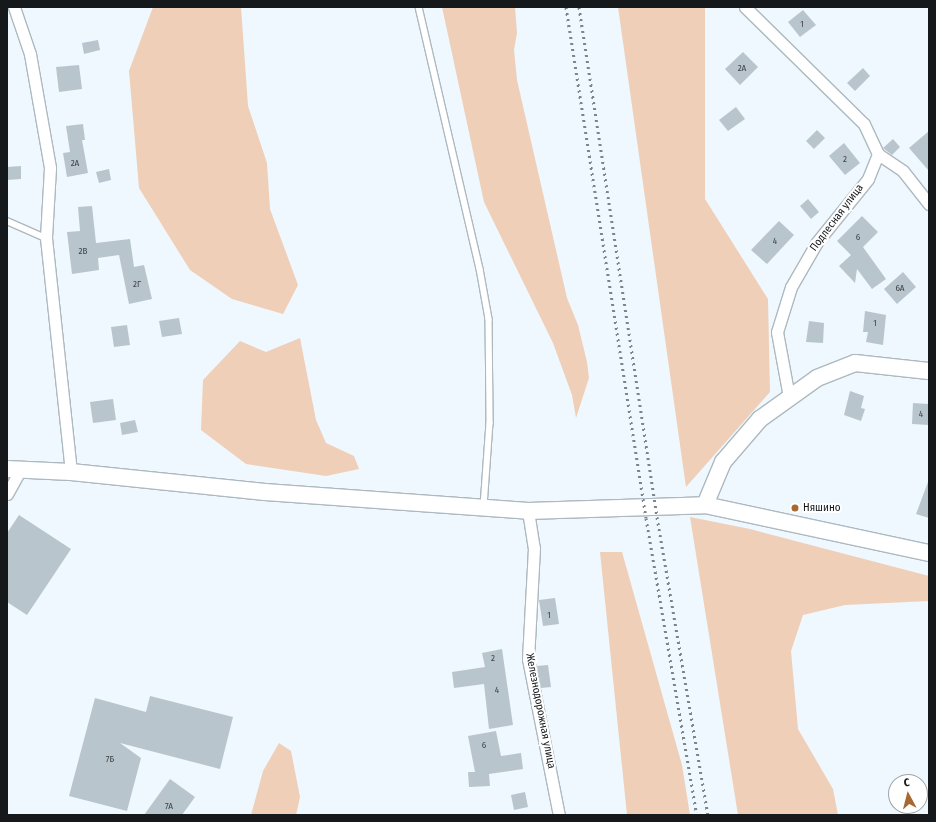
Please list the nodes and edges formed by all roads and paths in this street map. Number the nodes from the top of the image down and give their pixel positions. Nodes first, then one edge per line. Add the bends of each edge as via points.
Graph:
1 (14, 7) edge
2 (419, 7) edge
3 (745, 7) edge
4 (878, 154) junction
5 (929, 204) edge
6 (7, 221) edge
7 (46, 238) junction
8 (929, 371) edge
9 (789, 398) junction
10 (14, 469) edge
11 (71, 472) junction
12 (7, 494) edge
13 (705, 505) junction
14 (484, 509) junction
15 (528, 511) junction
16 (929, 553) edge
17 (559, 815) edge

1 - 7 street via 30,54 50,168
2 - 14 lane via 480,269 489,319 490,423
3 - 4 street via 864,124
4 - 5 street via 903,171
4 - 9 street, Подлесная улица via 868,178 817,242 791,287 777,332
6 - 7 lane
7 - 11 street
8 - 9 street via 855,363 817,378
9 - 13 street via 760,419 723,462
10 - 11 street
10 - 12 street
11 - 14 street via 265,492
13 - 15 street
13 - 16 street
14 - 15 street
15 - 17 street, Железнодорожная улица via 534,548 528,659

